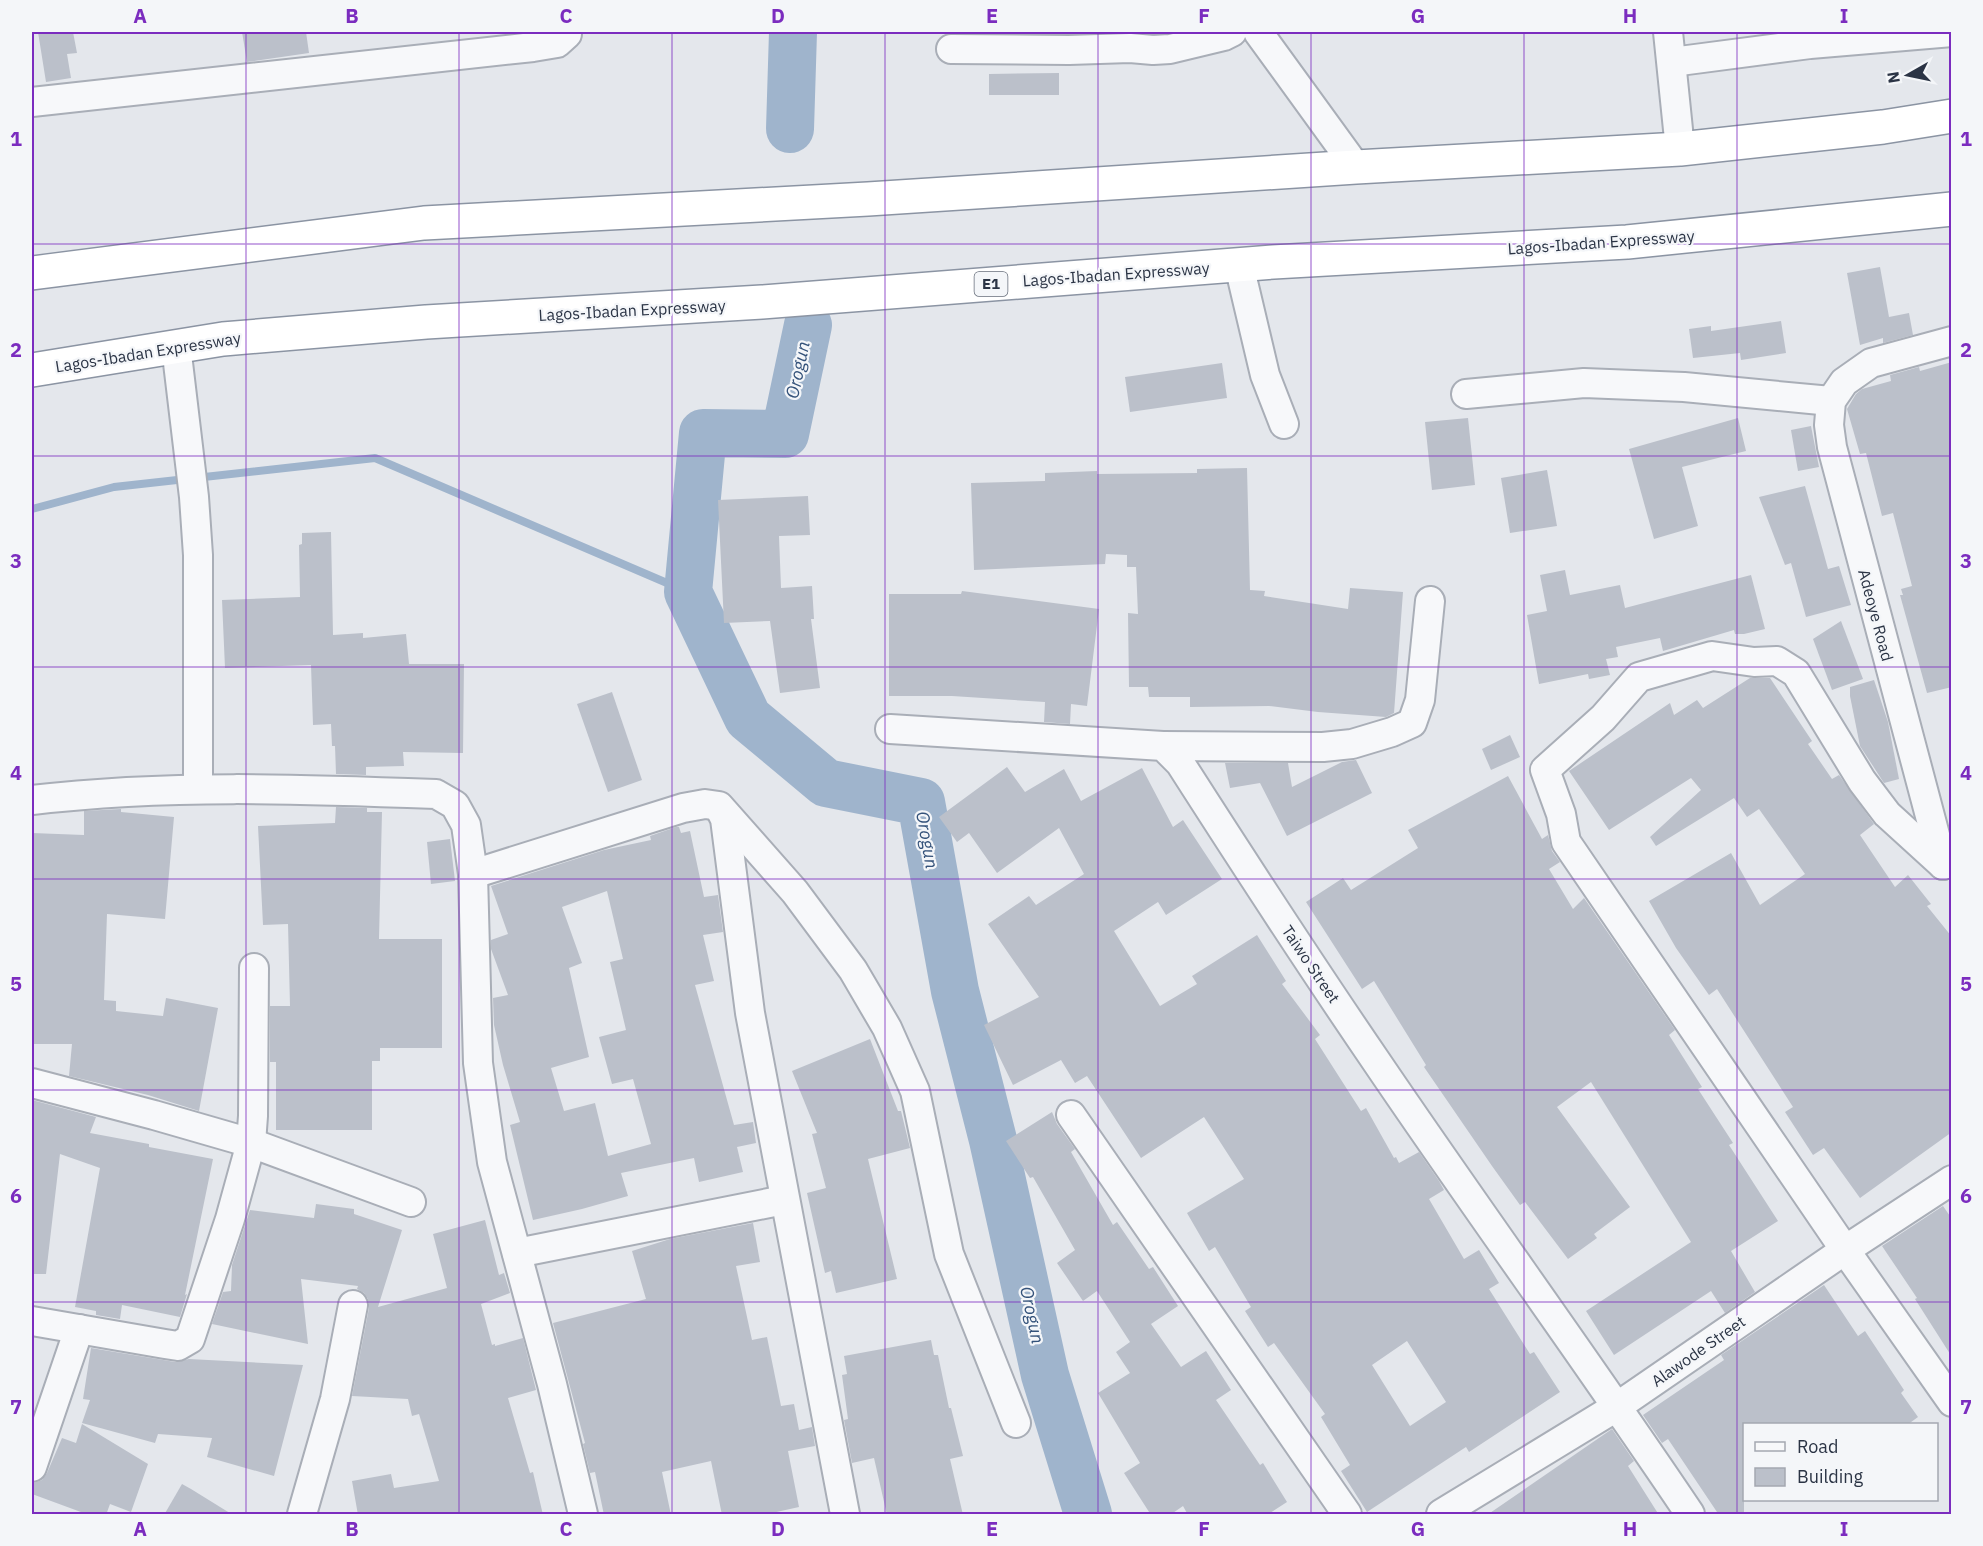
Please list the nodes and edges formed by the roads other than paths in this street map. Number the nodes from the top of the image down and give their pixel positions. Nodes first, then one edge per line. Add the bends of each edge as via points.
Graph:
1 (567, 32) edge
2 (1232, 32) edge
3 (1258, 32) edge
4 (1668, 32) edge
5 (1952, 32) edge
6 (951, 49) dead end
7 (1672, 62) junction
8 (32, 102) edge
9 (1952, 116) edge
10 (1680, 149) junction
11 (1356, 167) junction
12 (1952, 209) edge
13 (1239, 265) junction
14 (32, 273) edge
15 (1952, 341) edge
16 (176, 346) junction
17 (32, 370) edge
18 (1466, 394) dead end
19 (1831, 401) junction
20 (1284, 424) dead end
21 (1430, 601) dead end
22 (890, 729) dead end
23 (1163, 746) junction
24 (198, 789) junction
25 (32, 800) edge
26 (719, 806) junction
27 (1947, 873) edge
28 (473, 874) junction
29 (254, 968) dead end
30 (32, 1083) edge
31 (1071, 1115) dead end
32 (251, 1143) junction
33 (1952, 1180) edge
34 (784, 1200) junction
35 (411, 1202) dead end
36 (1845, 1250) junction
37 (517, 1252) junction
38 (353, 1305) dead end
39 (32, 1321) edge
40 (78, 1329) junction
41 (1952, 1402) edge
42 (1618, 1406) junction
43 (1016, 1424) dead end
44 (32, 1467) edge
45 (302, 1515) edge
46 (583, 1515) edge
47 (845, 1515) edge
48 (1347, 1515) edge
49 (1441, 1515) edge
50 (1690, 1515) edge

1 - 8 street via 557,43 533,47
2 - 6 street via 1170,49
3 - 11 street
4 - 7 street
5 - 7 street via 1810,44
7 - 10 street
9 - 10 highway
10 - 11 highway
11 - 14 highway via 424,223
12 - 13 highway, Lagos-Ibadan Expressway / E1 via 1628,242
13 - 16 highway, Lagos-Ibadan Expressway / E1 via 762,302 426,322
13 - 20 street via 1265,375
15 - 19 street via 1871,363 1844,382
16 - 17 highway, Lagos-Ibadan Expressway / E1
16 - 24 street via 198,555
18 - 19 street via 1584,383 1684,387
19 - 27 street, Adeoye Road via 1832,447
21 - 23 street via 1420,700 1412,723 1352,744 1323,747
22 - 23 street
23 - 42 street, Taiwo Street via 1180,763 1369,1052
24 - 25 street
24 - 28 street via 436,794 455,805 466,825
26 - 28 street via 683,808
26 - 34 street via 725,819 750,1013
26 - 43 street via 795,892 853,970 887,1028 915,1091 950,1254
27 - 36 street via 1887,814 1862,781 1797,673 1777,661 1712,656 1639,676 1603,718 1545,770 1566,842
28 - 37 street via 478,1063 492,1162
29 - 32 street
30 - 32 street
31 - 48 street
32 - 35 street
32 - 40 street via 190,1339 178,1346
33 - 36 street, Alawode Street
34 - 37 street
34 - 47 street
36 - 41 street
36 - 42 street, Alawode Street
37 - 46 street
38 - 45 street via 335,1399
39 - 40 street
40 - 44 street
42 - 49 street, Alawode Street
42 - 50 street, Taiwo Street

